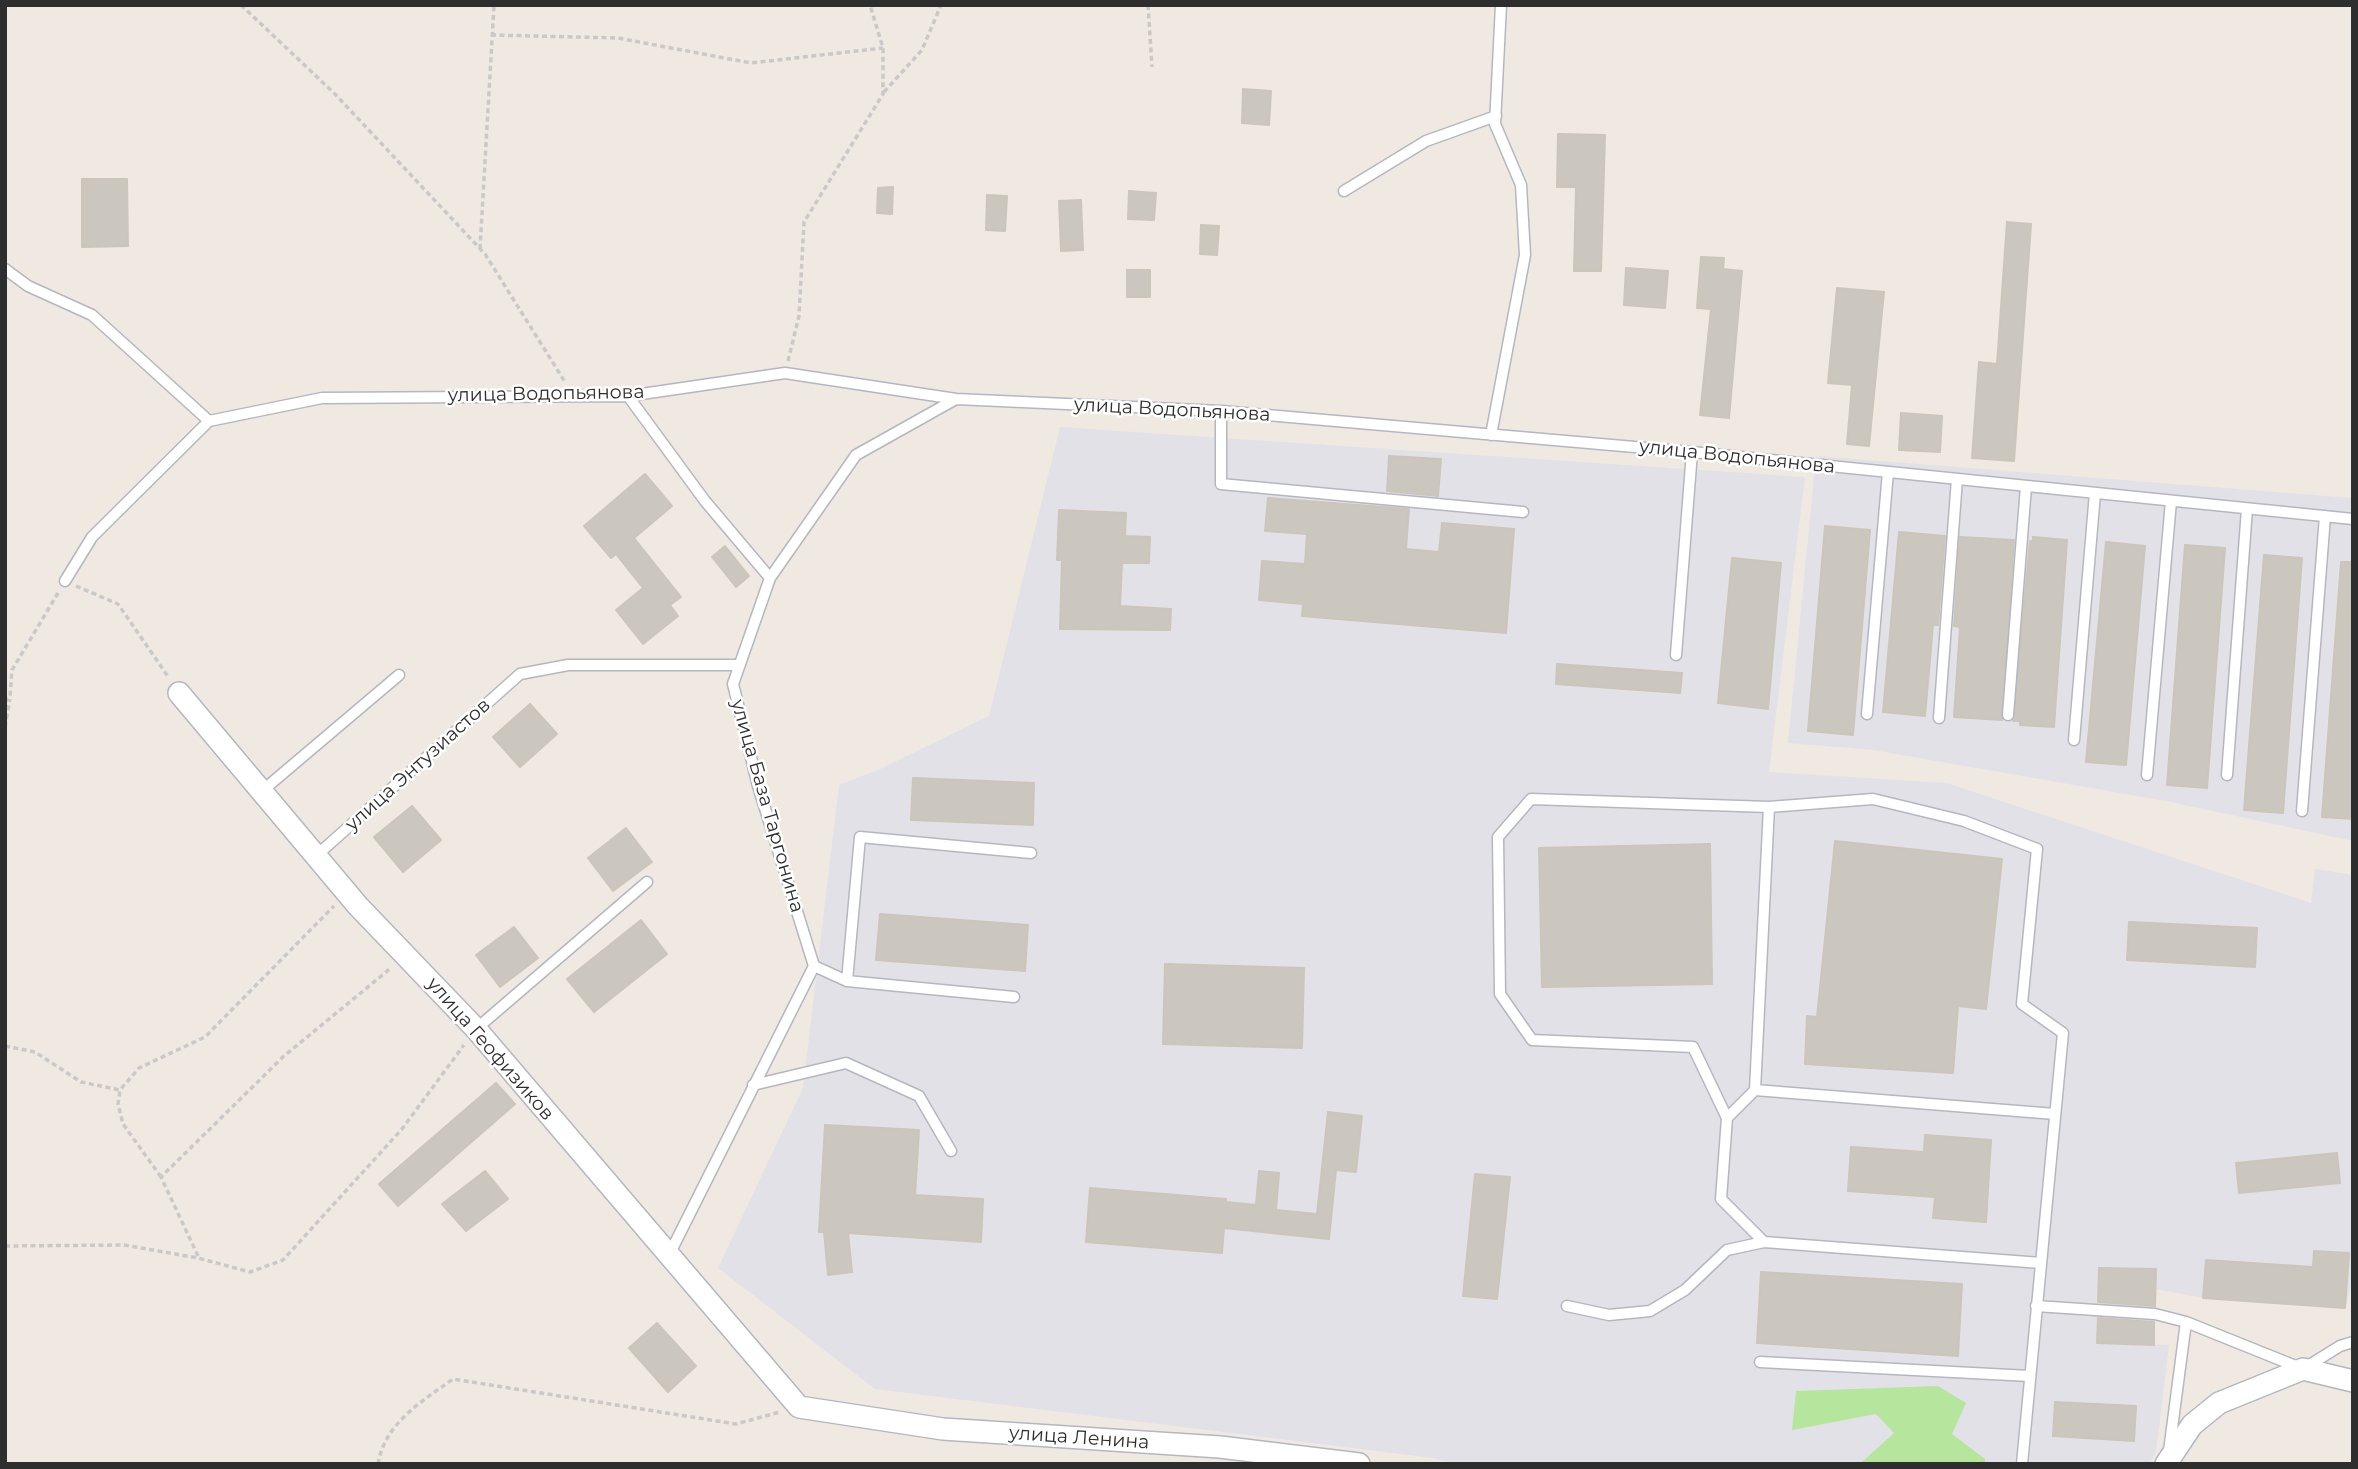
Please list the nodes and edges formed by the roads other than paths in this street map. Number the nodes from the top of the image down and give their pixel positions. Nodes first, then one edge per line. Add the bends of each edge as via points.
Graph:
1 (1501, 5) edge
2 (1496, 116) junction
3 (1344, 191) dead end
4 (5, 269) edge
5 (628, 396) junction
6 (956, 399) junction
7 (1221, 411) junction
8 (209, 421) junction
9 (1491, 435) junction
10 (1692, 452) junction
11 (1888, 472) junction
12 (1957, 479) junction
13 (2026, 486) junction
14 (2095, 493) junction
15 (2171, 501) junction
16 (2248, 509) junction
17 (1523, 512) dead end
18 (2325, 516) junction
19 (2353, 519) edge
20 (770, 578) junction
21 (65, 581) road end
22 (1676, 655) dead end
23 (740, 665) junction
24 (398, 675) dead end
25 (179, 693) road end
26 (1867, 713) dead end
27 (2008, 715) dead end
28 (1939, 718) dead end
29 (2074, 740) dead end
30 (2147, 775) dead end
31 (2227, 775) dead end
32 (262, 791) junction
33 (1769, 807) junction
34 (2302, 811) dead end
35 (1031, 853) dead end
36 (317, 855) junction
37 (647, 882) dead end
38 (814, 966) junction
39 (847, 981) junction
40 (1014, 997) dead end
41 (476, 1029) junction
42 (753, 1085) junction
43 (1755, 1090) junction
44 (2055, 1114) junction
45 (1727, 1118) junction
46 (951, 1151) dead end
47 (1764, 1242) junction
48 (668, 1257) junction
49 (2041, 1263) junction
50 (2036, 1306) junction
51 (1567, 1307) dead end
52 (2186, 1322) junction
53 (2353, 1342) edge
54 (1760, 1362) dead end
55 (2303, 1369) junction
56 (2030, 1376) junction
57 (2353, 1381) edge
58 (799, 1407) joint
59 (2167, 1462) edge
60 (1359, 1464) edge
61 (2022, 1464) edge

1 - 2 lane
2 - 3 lane via 1426,141
2 - 9 lane via 1495,124 1521,185 1525,255
4 - 8 lane via 28,286 92,316
5 - 6 lane, улица Водопьянова via 785,373
5 - 8 lane, улица Водопьянова via 322,398
5 - 20 lane via 705,501
6 - 7 lane, улица Водопьянова
6 - 20 lane, улица База Таргонина via 856,454
7 - 9 lane, улица Водопьянова
7 - 17 lane via 1221,484
8 - 21 lane via 92,537
9 - 10 lane, улица Водопьянова
10 - 11 lane, улица Водопьянова
10 - 22 lane
11 - 12 lane, улица Водопьянова
11 - 26 lane
12 - 13 lane, улица Водопьянова
12 - 28 lane
13 - 14 lane, улица Водопьянова
13 - 27 lane
14 - 15 lane, улица Водопьянова
14 - 29 lane
15 - 16 lane, улица Водопьянова
15 - 30 lane
16 - 18 lane, улица Водопьянова
16 - 31 lane
18 - 19 lane, улица Водопьянова
18 - 34 lane
20 - 23 lane, улица База Таргонина
23 - 36 lane, улица Энтузиастов via 568,665 520,674
23 - 38 lane, улица База Таргонина via 733,684 758,786
24 - 32 lane
25 - 32 street, улица Геофизиков
32 - 36 street, улица Геофизиков
33 - 43 lane
33 - 44 lane via 1873,799 1964,821 2037,849 2022,1004 2063,1033
33 - 45 lane via 1531,799 1498,837 1500,994 1532,1040 1693,1047
35 - 39 lane via 860,837
36 - 41 street, улица Геофизиков
37 - 41 lane
38 - 39 lane
38 - 42 lane
39 - 40 lane
41 - 48 street, улица Геофизиков
42 - 46 lane via 846,1063 919,1096
42 - 48 lane
43 - 44 lane
43 - 45 lane
44 - 49 lane
45 - 47 lane via 1721,1199
47 - 49 lane
47 - 51 lane via 1727,1250 1685,1290 1650,1311 1609,1315
48 - 58 street, улица Геофизиков
49 - 50 lane
50 - 52 lane via 2155,1314
50 - 56 lane
52 - 55 lane
52 - 59 lane
53 - 55 lane
54 - 56 lane
55 - 57 street
55 - 59 street via 2219,1403 2192,1425
56 - 61 lane
58 - 60 street, улица Ленина via 943,1429 1220,1447

